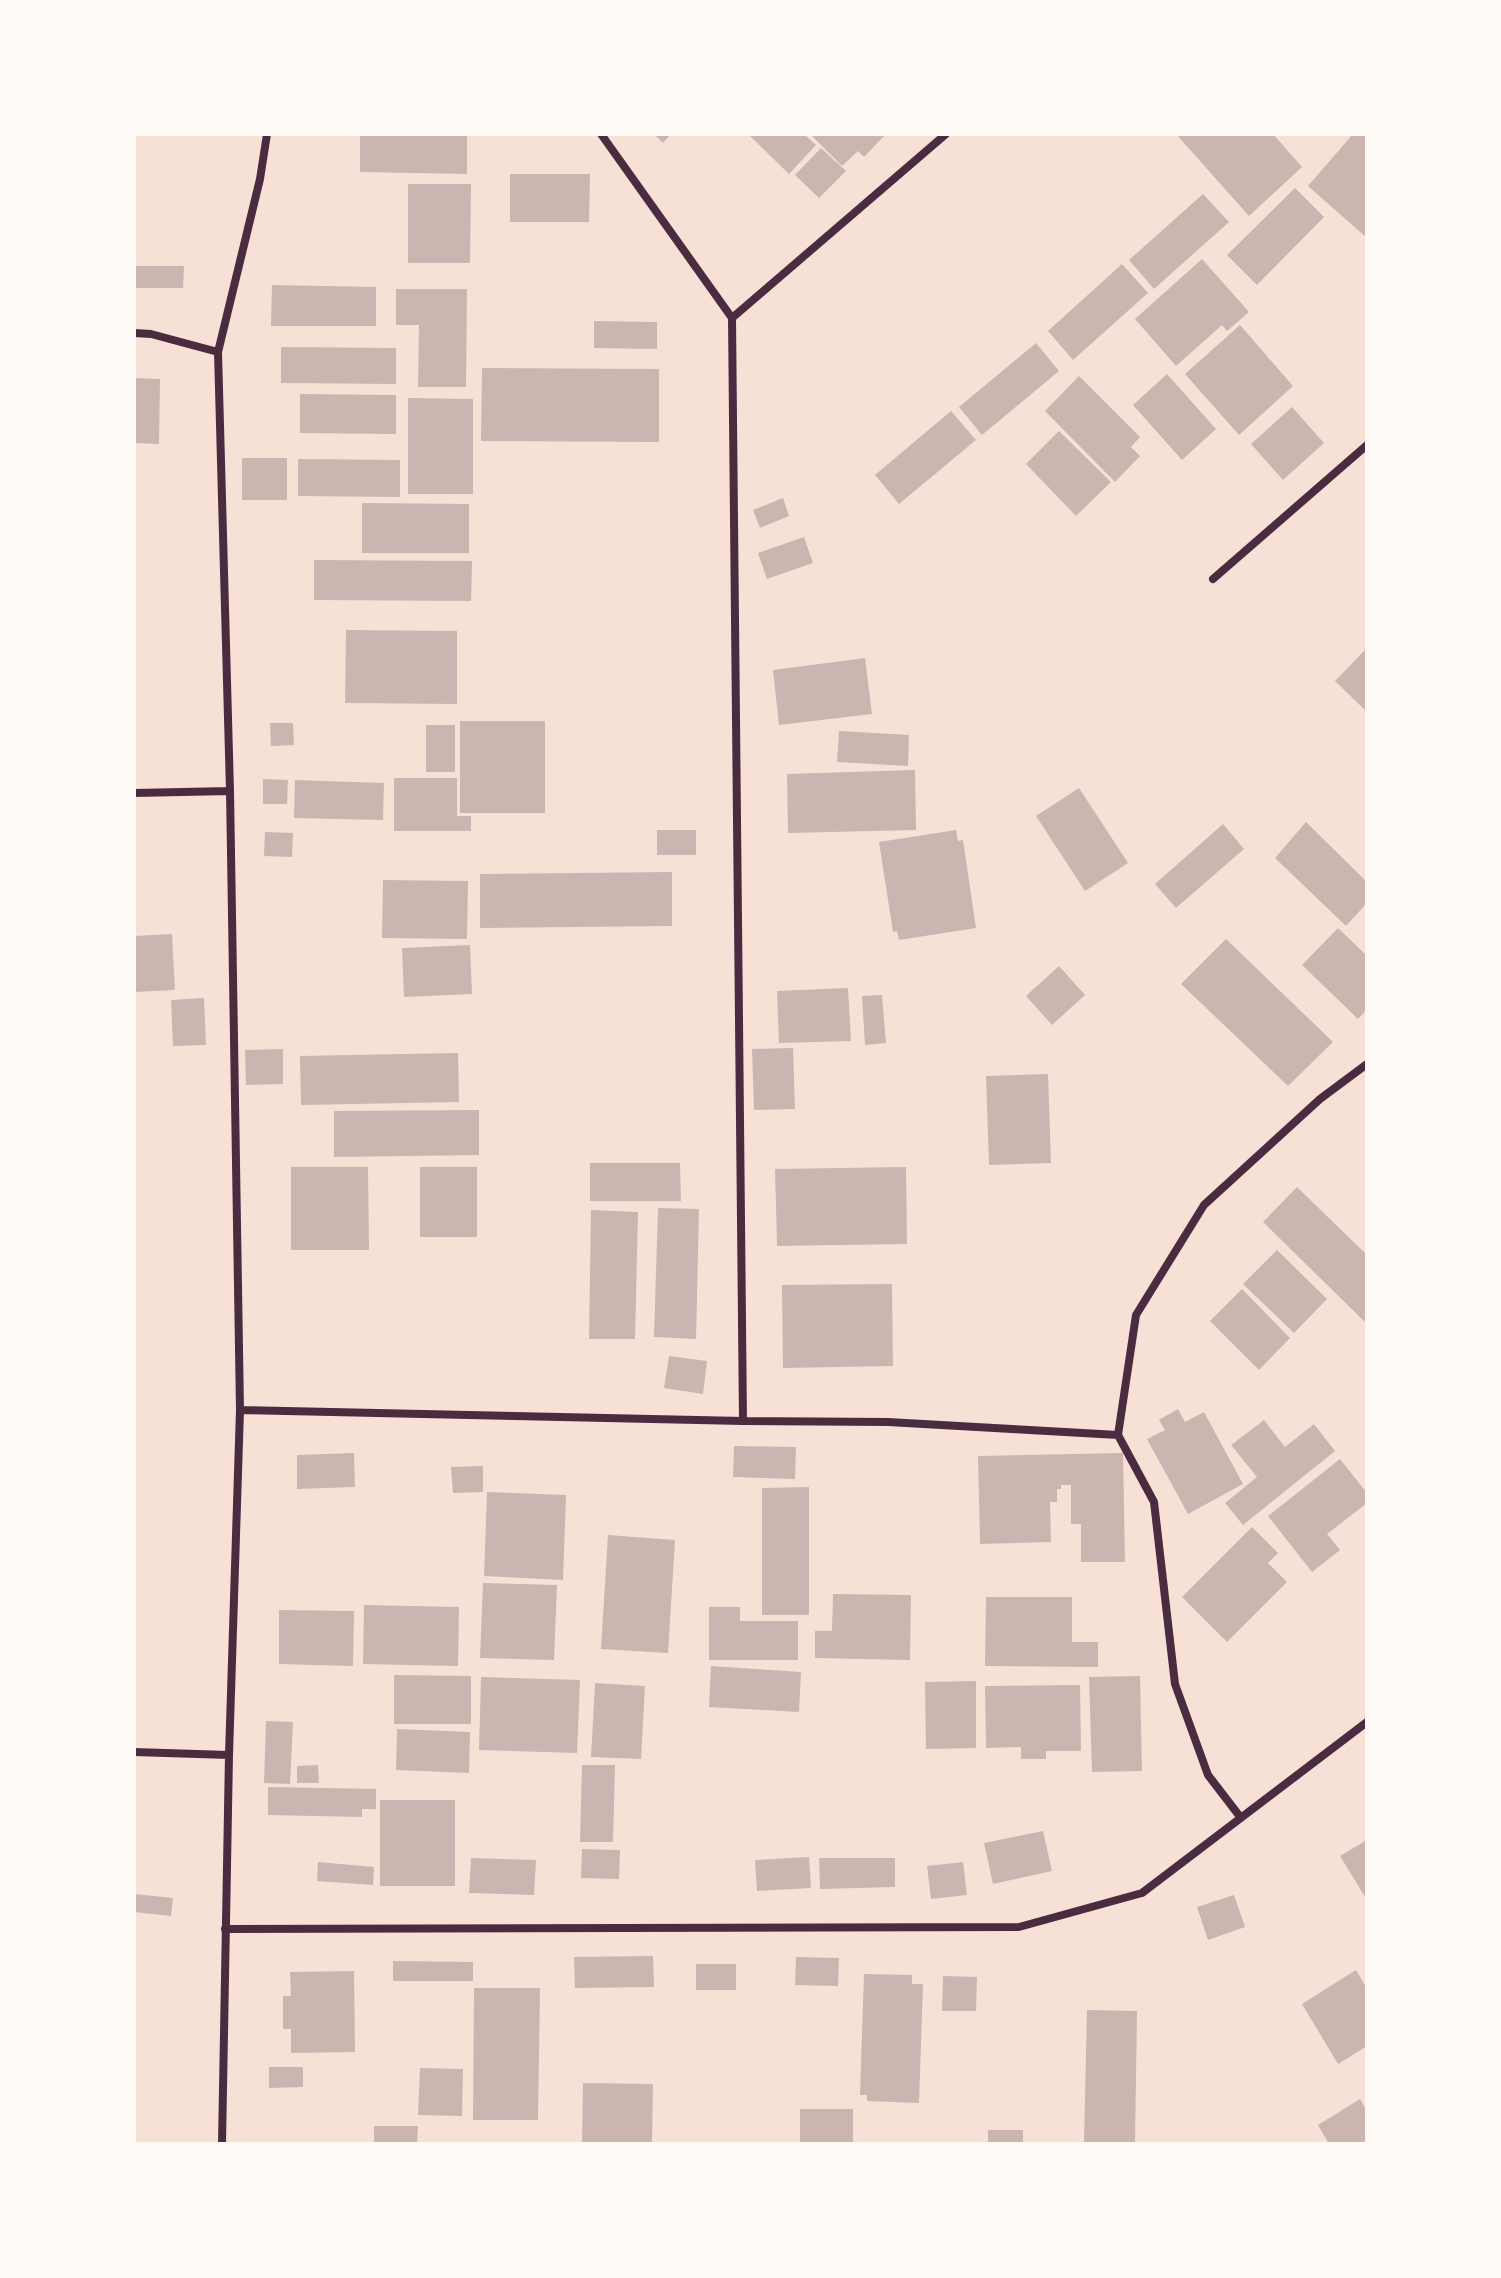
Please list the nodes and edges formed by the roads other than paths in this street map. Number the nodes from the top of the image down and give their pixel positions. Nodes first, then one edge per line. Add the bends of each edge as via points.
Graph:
1 (267, 134) edge
2 (601, 134) edge
3 (946, 134) edge
4 (732, 318) junction
5 (134, 333) edge
6 (218, 352) junction
7 (1367, 445) edge
8 (1213, 579) dead end
9 (230, 791) junction
10 (134, 793) edge
11 (1367, 1064) edge
12 (240, 1410) junction
13 (743, 1421) junction
14 (1118, 1435) junction
15 (1367, 1722) edge
16 (134, 1752) edge
17 (229, 1755) junction
18 (1241, 1818) junction
19 (225, 1929) junction
20 (222, 2144) edge

1 - 6 street
2 - 4 street
3 - 4 street
4 - 13 street
5 - 6 street
6 - 9 street
7 - 8 street
9 - 10 street
9 - 12 street
11 - 14 street via 1320,1099 1204,1205 1136,1315
12 - 13 street
12 - 17 street
13 - 14 street via 888,1422
14 - 18 street via 1154,1502 1175,1684 1208,1775
15 - 18 street
16 - 17 street
17 - 19 street
18 - 19 street via 1142,1893 1019,1927
19 - 20 street

